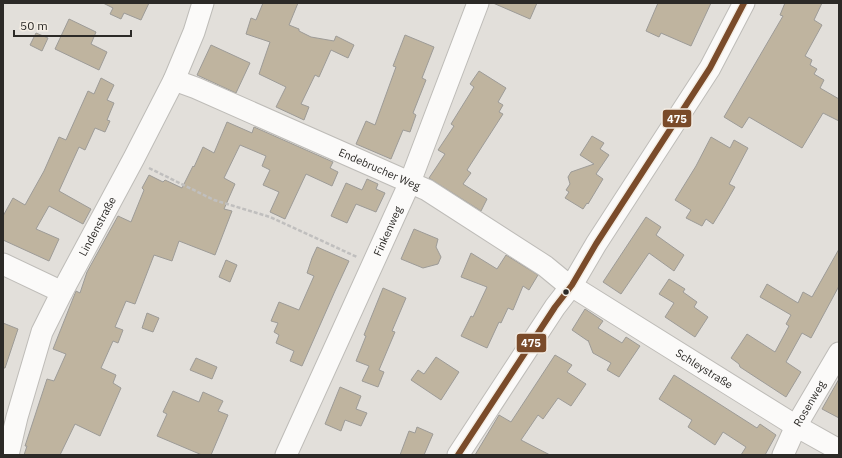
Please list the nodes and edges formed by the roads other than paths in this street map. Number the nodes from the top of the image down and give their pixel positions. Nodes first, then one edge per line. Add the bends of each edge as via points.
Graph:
1 (203, 3) edge
2 (478, 3) edge
3 (744, 3) edge
4 (174, 80) junction
5 (410, 182) junction
6 (3, 264) edge
7 (572, 285) junction
8 (62, 292) junction
9 (839, 353) edge
10 (796, 426) junction
11 (839, 450) edge
12 (8, 455) edge
13 (286, 455) edge
14 (458, 455) edge
15 (783, 455) edge

1 - 4 street, Lindenstraße
2 - 5 street, Finkenweg
3 - 7 street via 710,68
4 - 5 street, Endebrucher Weg
4 - 8 street, Lindenstraße
5 - 7 street, Endebrucher Weg via 427,190
5 - 13 street, Finkenweg
6 - 8 street
7 - 10 street, Schleystraße
7 - 14 street
8 - 12 street, Lindenstraße via 42,332
9 - 10 street, Rosenweg
10 - 11 street, Schleystraße
10 - 15 street, Rosenweg

